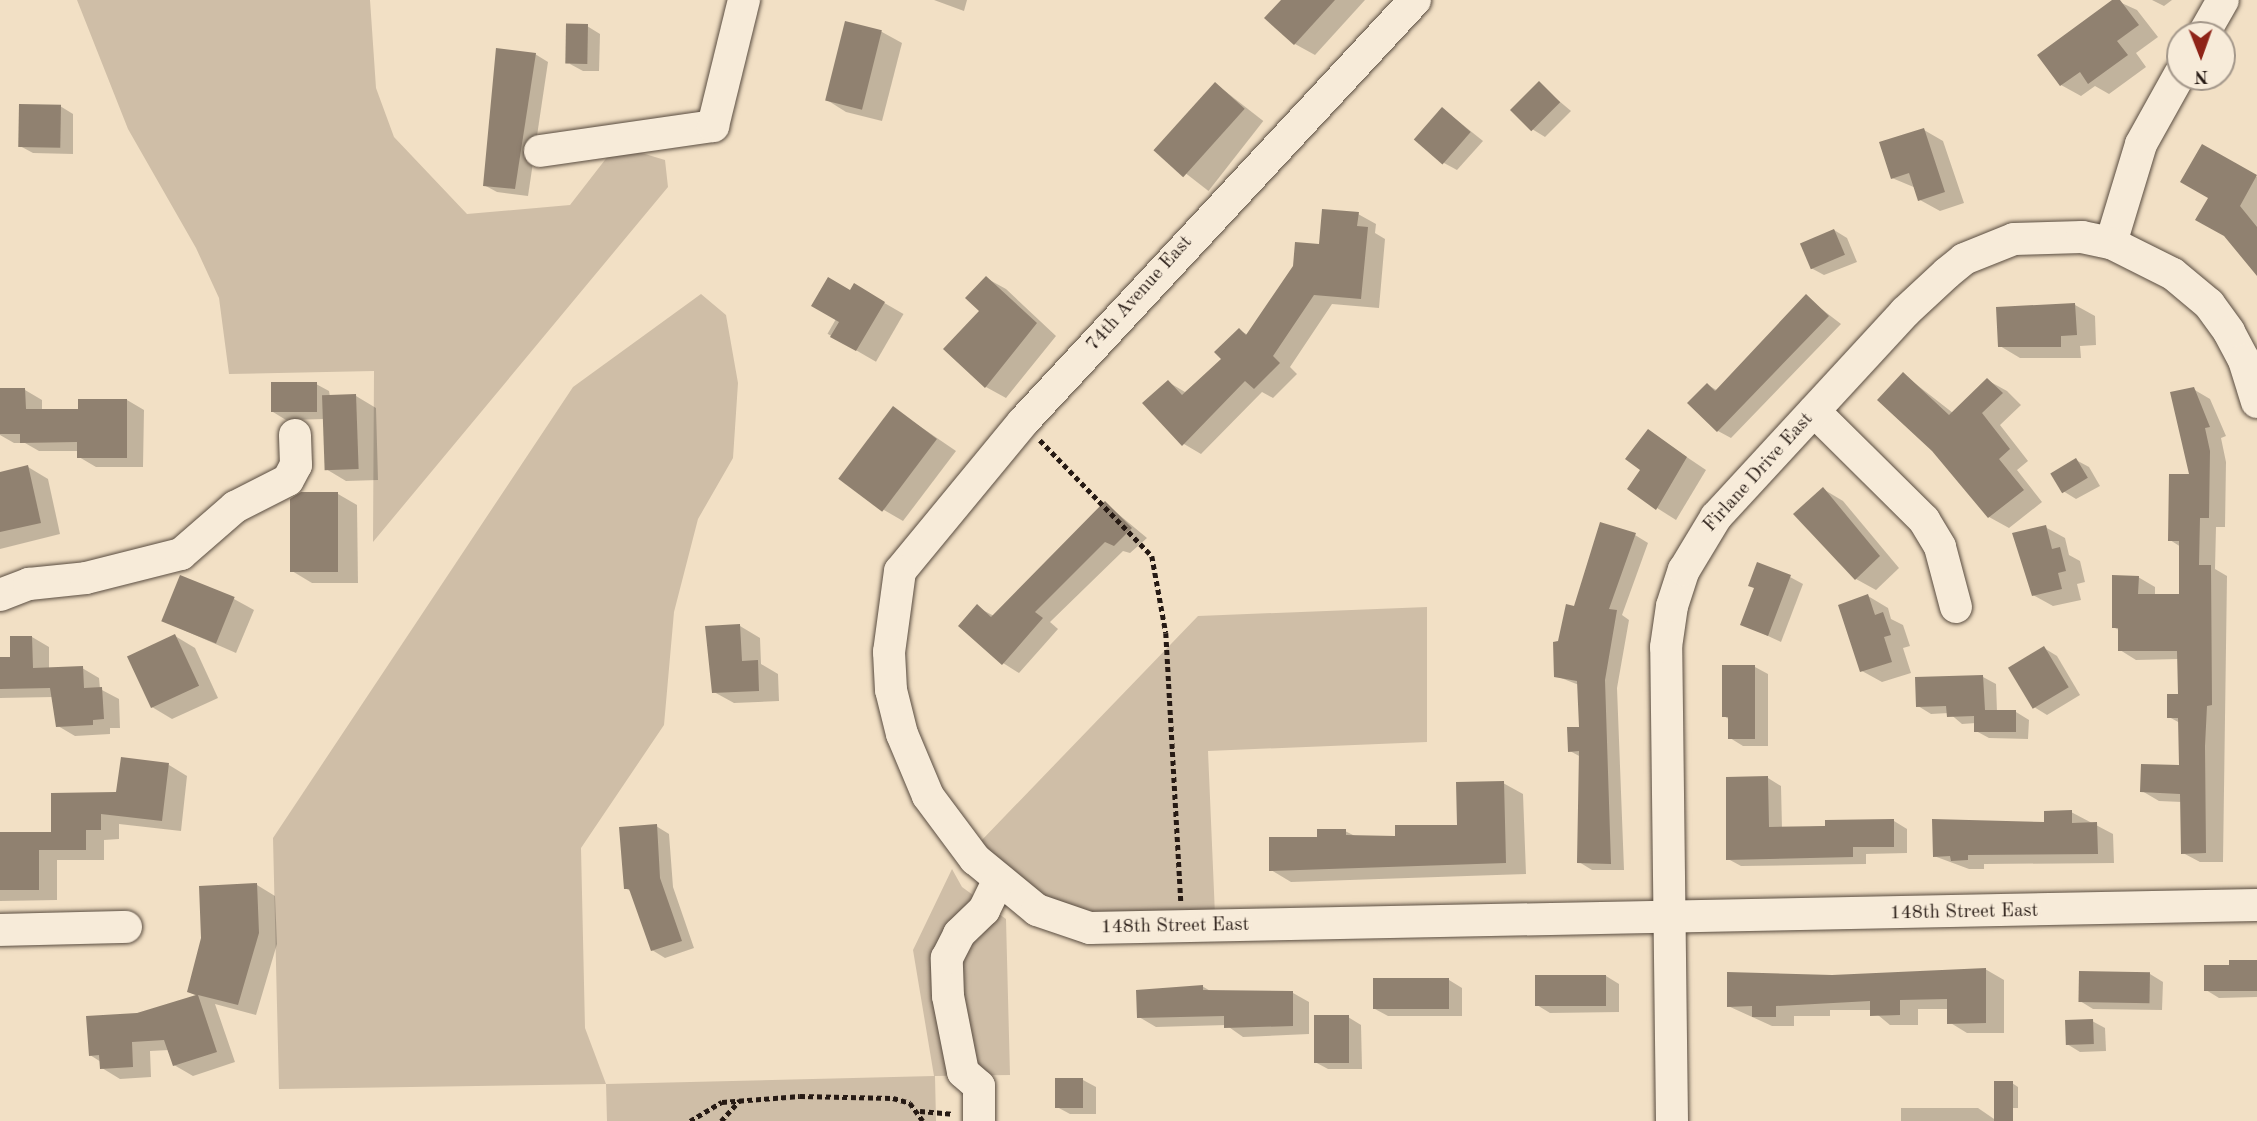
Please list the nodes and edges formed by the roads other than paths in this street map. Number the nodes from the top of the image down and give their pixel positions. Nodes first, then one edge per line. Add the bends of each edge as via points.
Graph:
1 (744, 0) edge
2 (1415, 0) edge
3 (2223, 0) edge
4 (2211, 21) edge
5 (2171, 91) edge
6 (540, 151) dead end
7 (2097, 240) junction
8 (2257, 402) edge
9 (1814, 411) junction
10 (295, 435) dead end
11 (0, 595) edge
12 (894, 607) joint
13 (1956, 607) dead end
14 (998, 881) junction
15 (2257, 905) edge
16 (1670, 912) junction
17 (127, 927) dead end
18 (0, 930) edge
19 (979, 1107) edge
20 (1672, 1121) edge

1 - 6 street via 713,126
2 - 12 street, 74th Avenue East via 1023,422 900,571
3 - 4 street
5 - 7 street
7 - 8 street via 2173,274 2208,304 2244,360
7 - 9 street, Firlane Drive East via 2014,239 1964,259 1905,312
9 - 13 street via 1924,520 1940,547
9 - 16 street, Firlane Drive East via 1716,517 1684,570 1672,606 1663,711
10 - 11 street via 296,465 288,480 235,507 181,554 86,578 29,584
12 - 14 street, 148th Street East via 891,690 914,766 941,817
14 - 16 street, 148th Street East via 1037,909 1090,928
14 - 19 street via 984,911 959,934 947,958 947,986 963,1072
15 - 16 street, 148th Street East
16 - 20 street, Firlane Drive East
17 - 18 street

